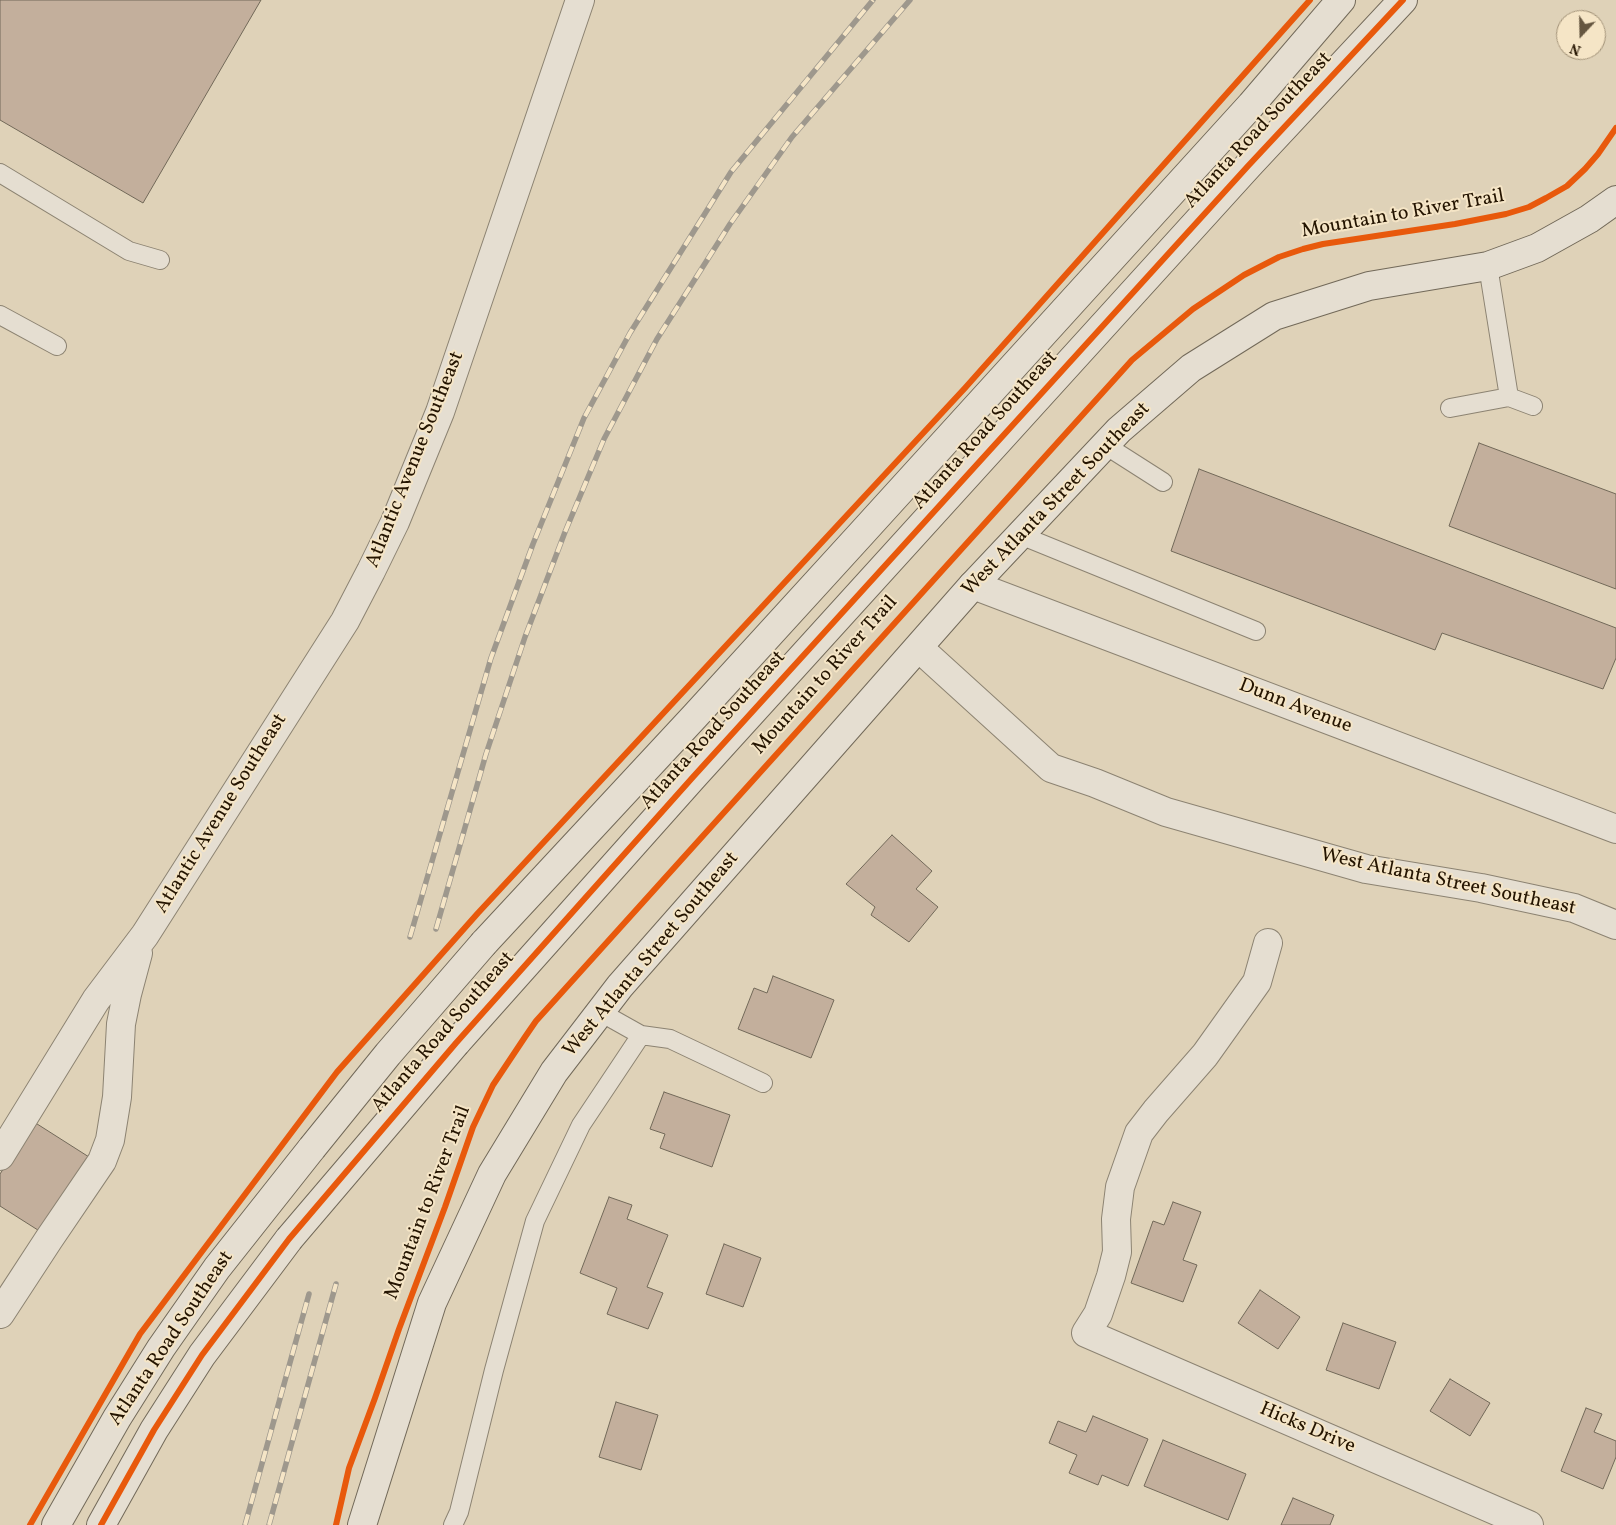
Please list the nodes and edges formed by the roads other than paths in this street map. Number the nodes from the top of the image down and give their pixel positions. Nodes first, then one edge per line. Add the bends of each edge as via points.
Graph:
1 (580, 0) edge
2 (1341, 0) edge
3 (1404, 0) edge
4 (0, 172) edge
5 (1616, 200) edge
6 (160, 260) dead end
7 (1488, 266) junction
8 (0, 315) edge
9 (57, 346) dead end
10 (1509, 397) junction
11 (1533, 406) dead end
12 (1450, 408) dead end
13 (1106, 445) junction
14 (1163, 482) dead end
15 (1020, 536) junction
16 (973, 585) junction
17 (1256, 631) dead end
18 (919, 648) junction
19 (1616, 829) edge
20 (1616, 925) edge
21 (145, 935) junction
22 (1268, 943) dead end
23 (600, 1012) junction
24 (641, 1034) junction
25 (763, 1082) dead end
26 (0, 1156) edge
27 (0, 1314) edge
28 (56, 1525) edge
29 (101, 1525) edge
30 (362, 1525) edge
31 (454, 1525) edge
32 (1529, 1525) edge

1 - 21 street, Atlantic Avenue Southeast via 440,412 395,522 345,621
2 - 28 street, Atlanta Road Southeast, bridge via 1244,112 849,547 484,943 388,1054 217,1268 117,1418
3 - 29 street, Atlanta Road Southeast, bridge via 1248,166 692,777 456,1043 289,1239 202,1355 154,1430
4 - 6 lane via 129,251
5 - 7 street, West Atlanta Street Southeast via 1590,219 1537,248
7 - 10 lane
7 - 13 street, West Atlanta Street Southeast via 1369,286 1274,316 1191,368
8 - 9 lane
10 - 11 lane
10 - 12 lane
13 - 14 lane
13 - 15 street, West Atlanta Street Southeast
15 - 16 street, West Atlanta Street Southeast
15 - 17 lane
16 - 18 street, West Atlanta Street Southeast
16 - 19 street, Dunn Avenue
18 - 20 street, West Atlanta Street Southeast via 1051,768 1166,812 1357,866 1574,908
18 - 23 street, West Atlanta Street Southeast
21 - 26 street, Atlantic Avenue Southeast via 96,1000
21 - 27 street, Atlantic Avenue Southeast via 121,1024 117,1097 110,1140 102,1161
22 - 32 street, Hicks Drive via 1257,982 1205,1055 1139,1134 1120,1187 1116,1219 1117,1252 1112,1276 1098,1314 1086,1333
23 - 24 lane
23 - 30 street, West Atlanta Street Southeast via 554,1072 492,1174 432,1303
24 - 25 lane via 670,1039
24 - 31 lane via 581,1125 535,1221

